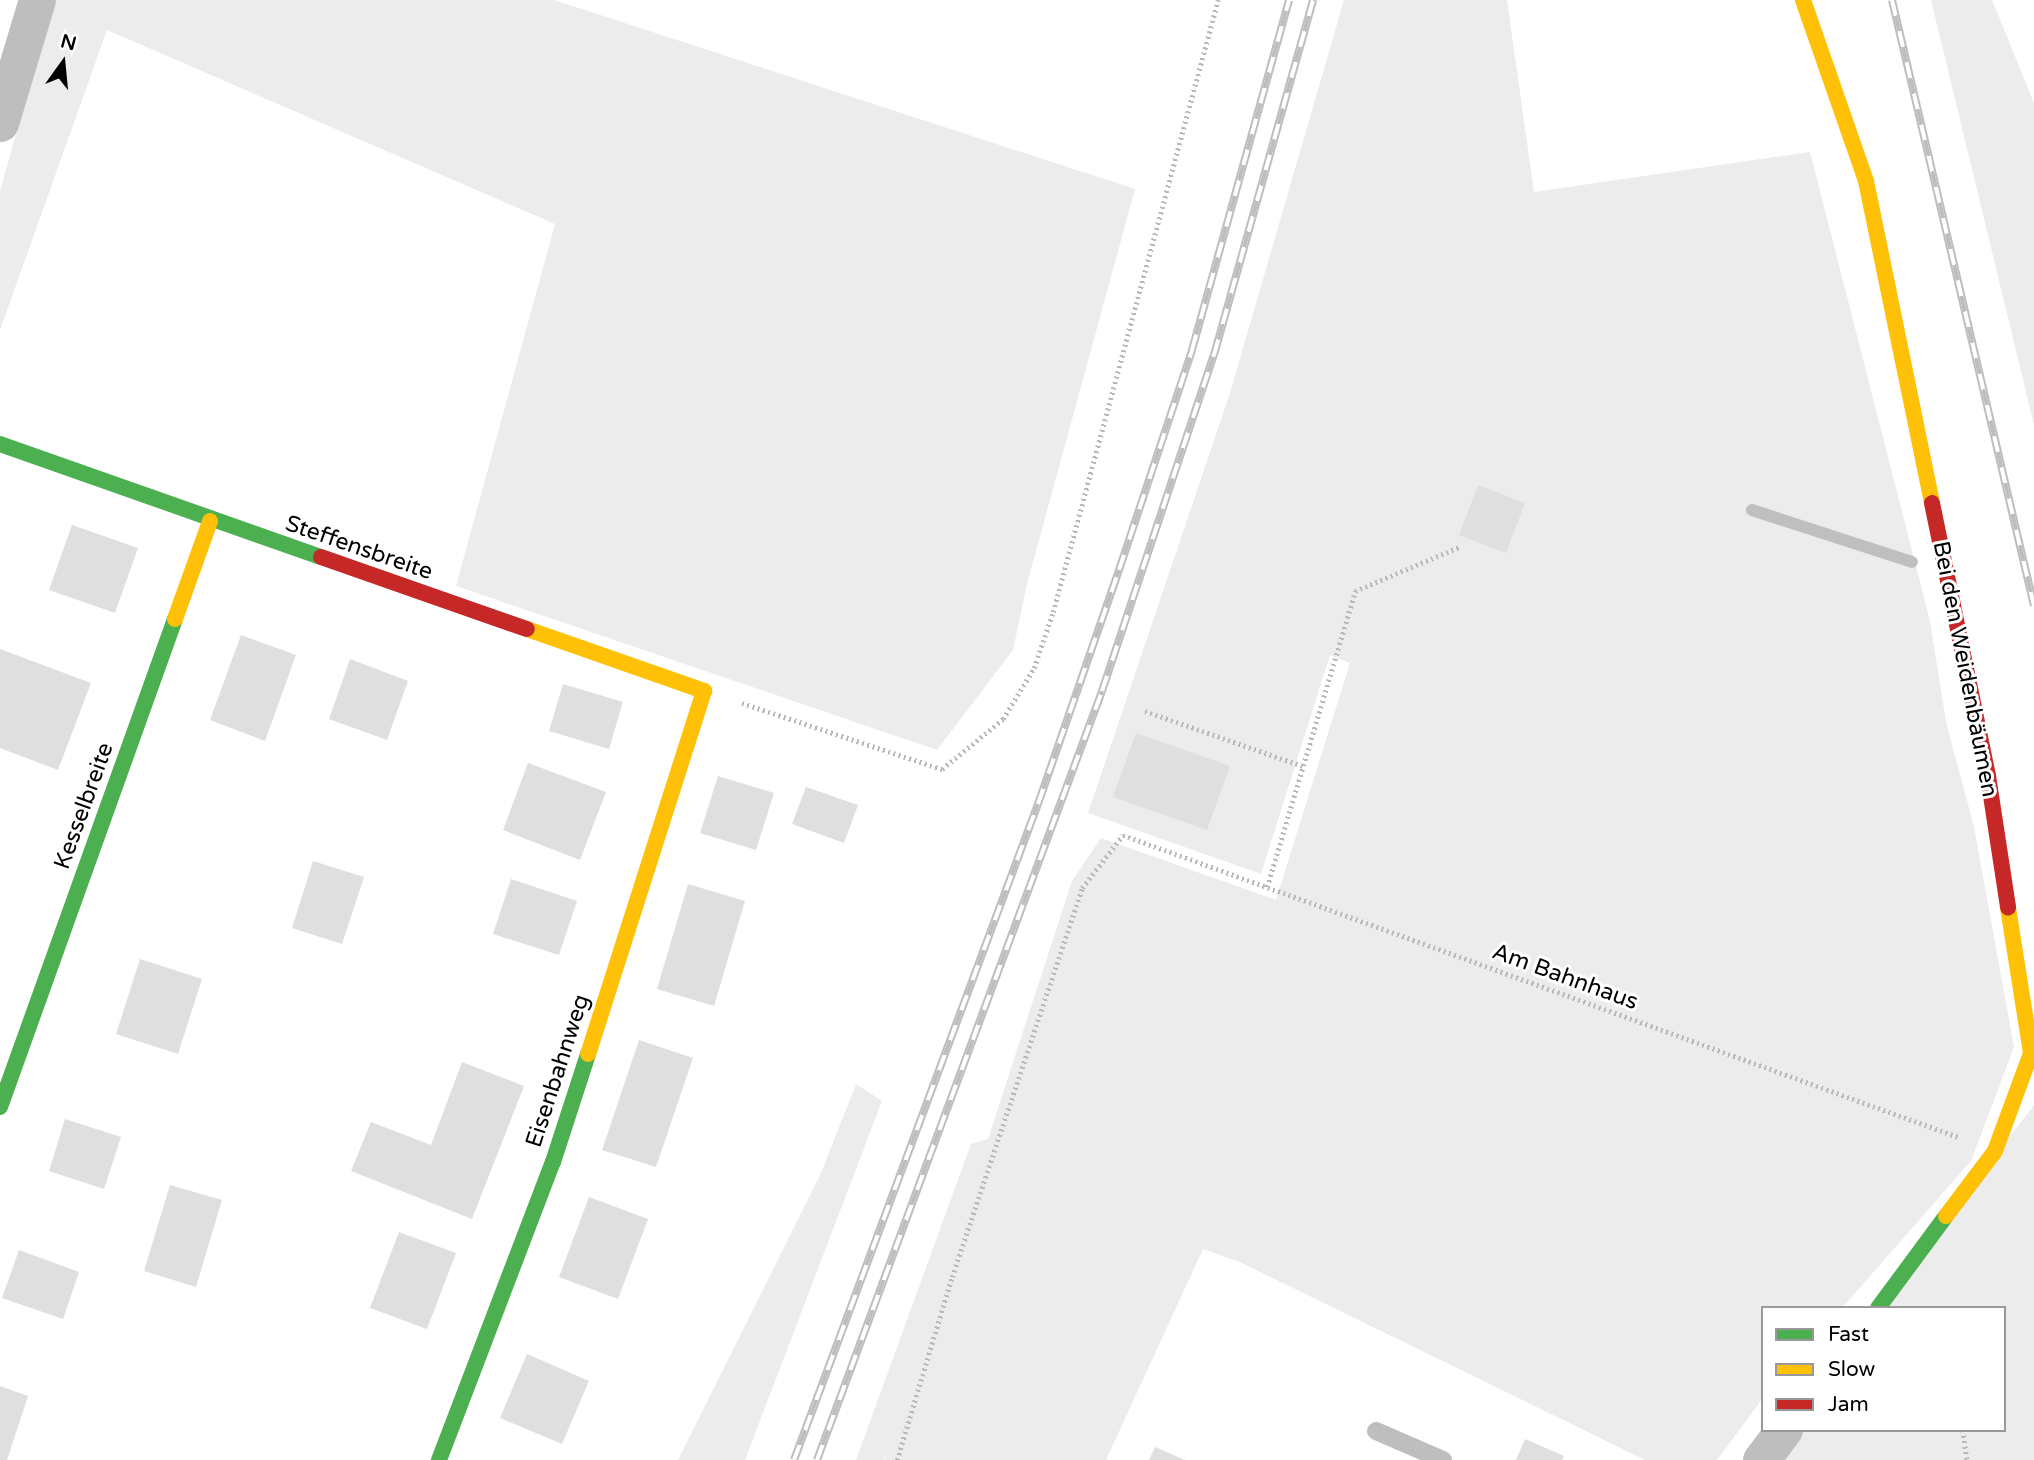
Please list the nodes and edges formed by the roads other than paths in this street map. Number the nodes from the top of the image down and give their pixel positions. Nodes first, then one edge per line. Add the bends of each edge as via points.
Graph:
1 (37, 0) edge
2 (1803, 0) edge
3 (0, 122) edge
4 (0, 444) edge
5 (210, 522) junction
6 (704, 691) joint
7 (0, 1107) edge
8 (1879, 1306) edge
9 (1376, 1431) dead end
10 (1782, 1432) edge
11 (439, 1460) edge
12 (1443, 1460) edge
13 (1761, 1460) edge

1 - 3 street
2 - 8 street, Bei den Weidenbäumen via 1866,181 1988,776 2031,1053 1995,1151
4 - 5 street, Steffensbreite
5 - 6 street, Steffensbreite
5 - 7 street, Kesselbreite
6 - 11 street, Eisenbahnweg via 553,1162
9 - 12 lane
10 - 13 street

